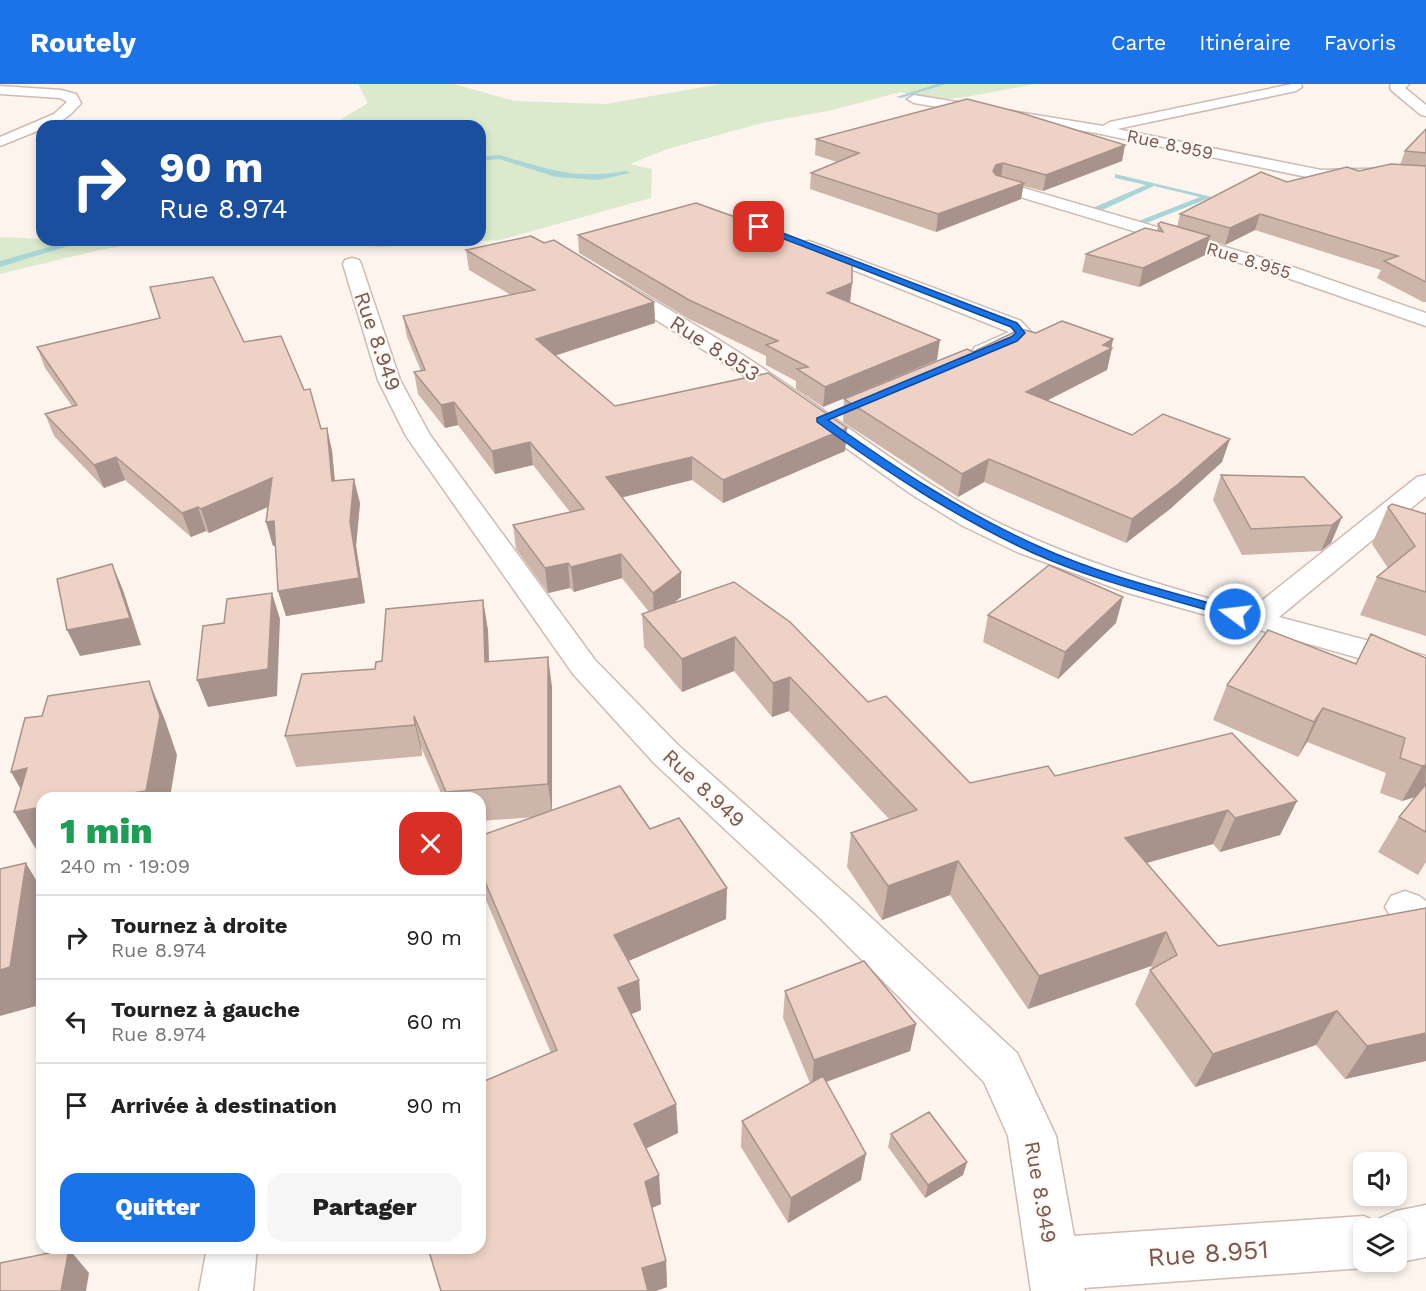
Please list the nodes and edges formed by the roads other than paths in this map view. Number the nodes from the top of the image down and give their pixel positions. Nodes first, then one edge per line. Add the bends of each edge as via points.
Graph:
1 (1403, 84) edge
2 (1296, 87) dead end
3 (0, 90) edge
4 (914, 99) dead end
5 (1426, 112) edge
6 (52, 120) edge
7 (36, 127) edge
8 (1096, 129) junction
9 (0, 142) edge
10 (1426, 175) edge
11 (1000, 186) edge
12 (793, 240) edge
13 (352, 264) dead end
14 (594, 273) edge
15 (1426, 320) edge
16 (960, 361) edge
17 (1426, 483) edge
18 (1257, 620) junction
19 (1426, 667) edge
20 (1426, 1231) edge
21 (1407, 1235) edge
22 (1353, 1243) edge
23 (231, 1254) edge
24 (1056, 1277) edge
25 (226, 1291) edge

1 - 5 street via 1396,87
2 - 8 street
3 - 6 street via 71,97 74,103
4 - 8 street, Rue 8.959
7 - 9 street
8 - 10 street, Rue 8.959 via 1322,176 1396,171
11 - 15 street, Rue 8.955 via 1283,270
12 - 16 street via 1014,325 1021,333
13 - 24 street, Rue 8.949 via 389,380 418,436 584,668 666,754 835,908 1001,1068 1032,1136
14 - 18 street, Rue 8.953 via 831,415 889,469 963,514 1036,550 1104,576
17 - 18 street
18 - 19 street, Rue 8.953
20 - 21 street
22 - 24 street, Rue 8.951
23 - 25 street

